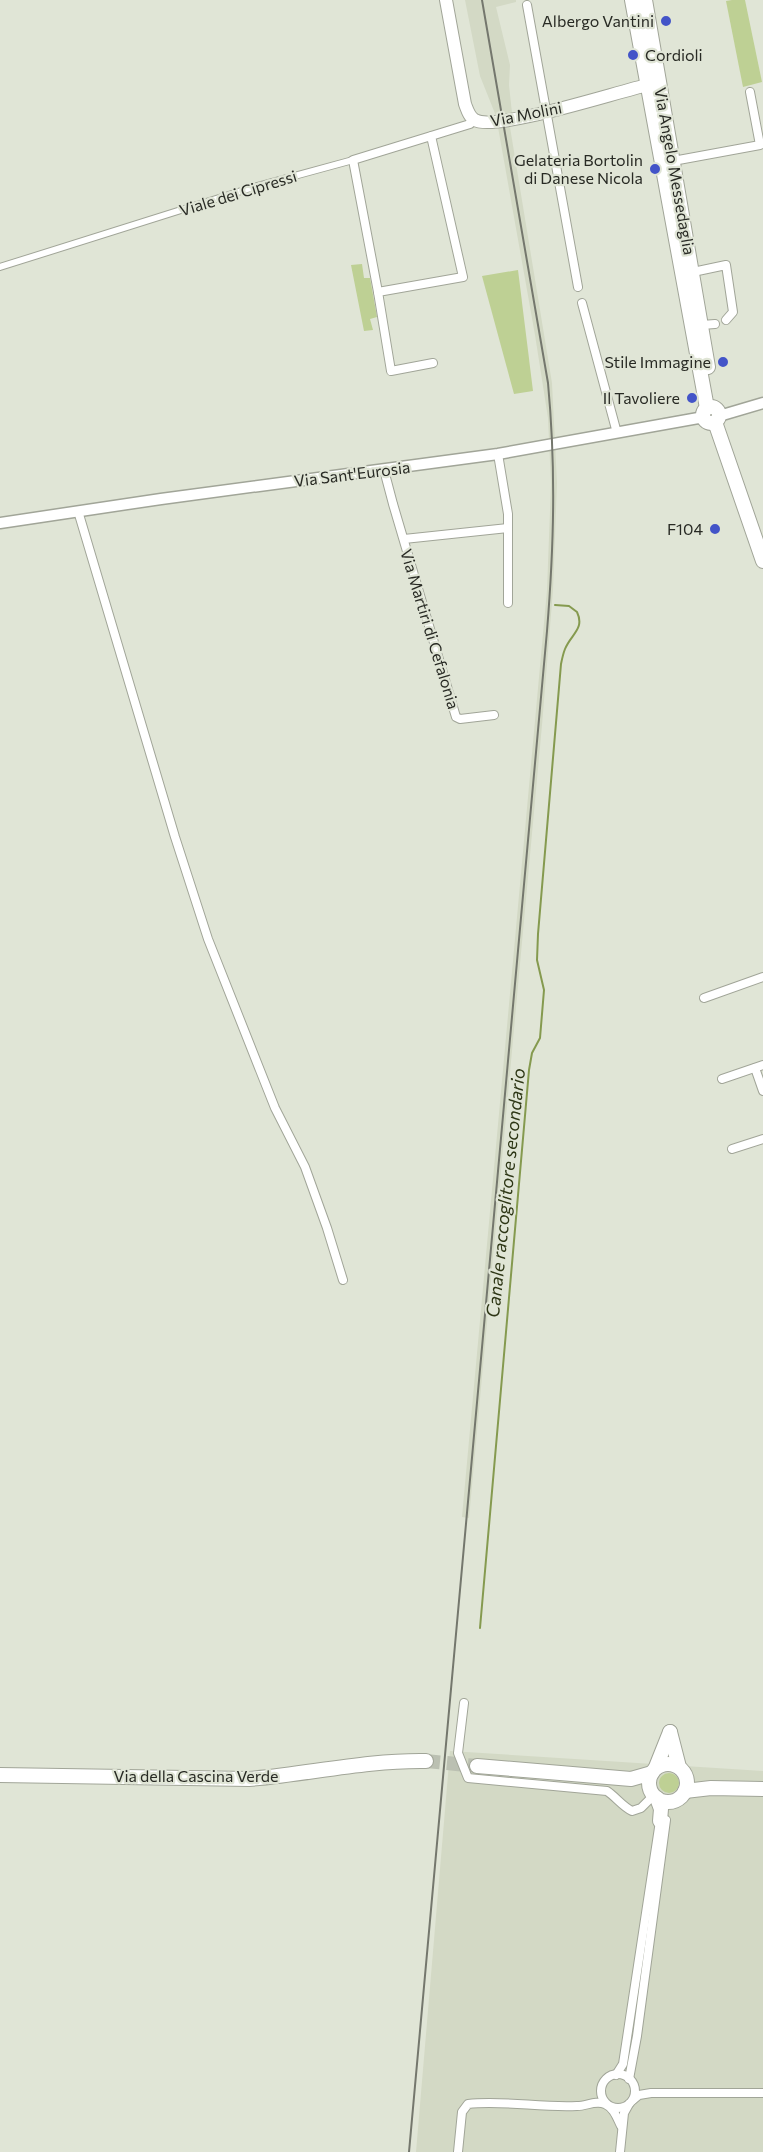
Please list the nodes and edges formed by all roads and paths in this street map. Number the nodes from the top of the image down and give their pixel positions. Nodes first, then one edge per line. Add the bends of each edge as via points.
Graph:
1 (446, 0) edge
2 (632, 0) edge
3 (645, 0) edge
4 (527, 5) dead end
5 (658, 75) junction
6 (648, 85) junction
7 (750, 92) dead end
8 (545, 112) junction
9 (475, 120) junction
10 (431, 136) junction
11 (353, 160) junction
12 (673, 161) junction
13 (0, 267) edge
14 (693, 272) junction
15 (578, 287) dead end
16 (378, 292) junction
17 (582, 303) dead end
18 (726, 320) dead end
19 (433, 363) dead end
20 (763, 403) edge
21 (712, 414) junction
22 (617, 433) junction
23 (498, 454) junction
24 (384, 470) junction
25 (78, 511) junction
26 (0, 523) edge
27 (508, 528) junction
28 (404, 539) junction
29 (763, 561) edge
30 (508, 603) dead end
31 (494, 715) dead end
32 (763, 977) edge
33 (704, 998) dead end
34 (759, 1066) edge
35 (722, 1079) dead end
36 (763, 1091) edge
37 (763, 1139) edge
38 (732, 1149) dead end
39 (343, 1280) dead end
40 (464, 1703) dead end
41 (426, 1761) tunnel mouth
42 (477, 1766) tunnel mouth
43 (654, 1770) junction
44 (0, 1775) edge
45 (684, 1778) junction
46 (631, 1779) junction
47 (763, 1789) edge
48 (654, 1794) junction
49 (674, 1801) junction
50 (663, 1820) junction
51 (616, 2075) junction
52 (631, 2081) junction
53 (601, 2090) junction
54 (651, 2093) junction
55 (763, 2093) edge
56 (631, 2102) junction
57 (587, 2104) junction
58 (608, 2105) junction
59 (621, 2126) junction
60 (458, 2152) edge
61 (620, 2152) edge

1 - 9 main road, Via Molini via 465,104
2 - 6 main road, Via Angelo Messedaglia
3 - 5 main road, Via Angelo Messedaglia
4 - 8 street
5 - 6 main road
5 - 12 main road, Via Angelo Messedaglia
6 - 8 main road, Via Molini
6 - 21 main road, Via Angelo Messedaglia
7 - 12 street via 760,145
8 - 9 main road, Via Molini via 491,122
8 - 15 street
9 - 10 street, Viale dei Cipressi
10 - 11 street, Viale dei Cipressi
10 - 16 street via 463,277
11 - 13 street, Viale dei Cipressi
11 - 16 street
12 - 14 main road, Via Angelo Messedaglia
14 - 18 street, Via Angelo Messedaglia via 726,265 733,312
14 - 21 main road, Via Angelo Messedaglia via 708,325
16 - 19 street via 391,371
17 - 22 street
20 - 21 street, Via Sant'Eurosia
21 - 22 street, Via Sant'Eurosia
21 - 29 main road
22 - 23 street, Via Sant'Eurosia
23 - 24 street, Via Sant'Eurosia
23 - 27 street
24 - 25 street, Via Sant'Eurosia
24 - 28 street, Via Martiri di Cefalonia
25 - 26 street, Via Sant'Eurosia
25 - 39 street via 208,939 275,1108 305,1167
27 - 28 street, Via Martiri di Cefalonia
27 - 30 street
28 - 31 street, Via Martiri di Cefalonia via 456,717
32 - 33 street
34 - 35 street
34 - 36 street
37 - 38 street
40 - 48 street via 458,1753 468,1778 607,1791 632,1811 641,1808
41 - 44 main road, Via della Cascina Verde via 364,1764 249,1779
42 - 46 main road
43 - 45 main road via 663,1764 674,1764
43 - 45 main road via 670,1732
43 - 46 main road
43 - 48 main road via 649,1784
45 - 47 main road via 711,1788
45 - 49 main road
46 - 48 main road
48 - 49 main road
48 - 50 main road
49 - 50 main road
50 - 51 street via 623,2064
50 - 52 street
51 - 52 street
51 - 53 street via 606,2080
52 - 54 street
52 - 56 street via 635,2088
53 - 57 street
53 - 58 street
54 - 55 street
54 - 56 street via 639,2095
56 - 58 street via 619,2108
56 - 59 street
57 - 58 street
57 - 60 street via 468,2104 462,2112
58 - 59 street
59 - 61 street

